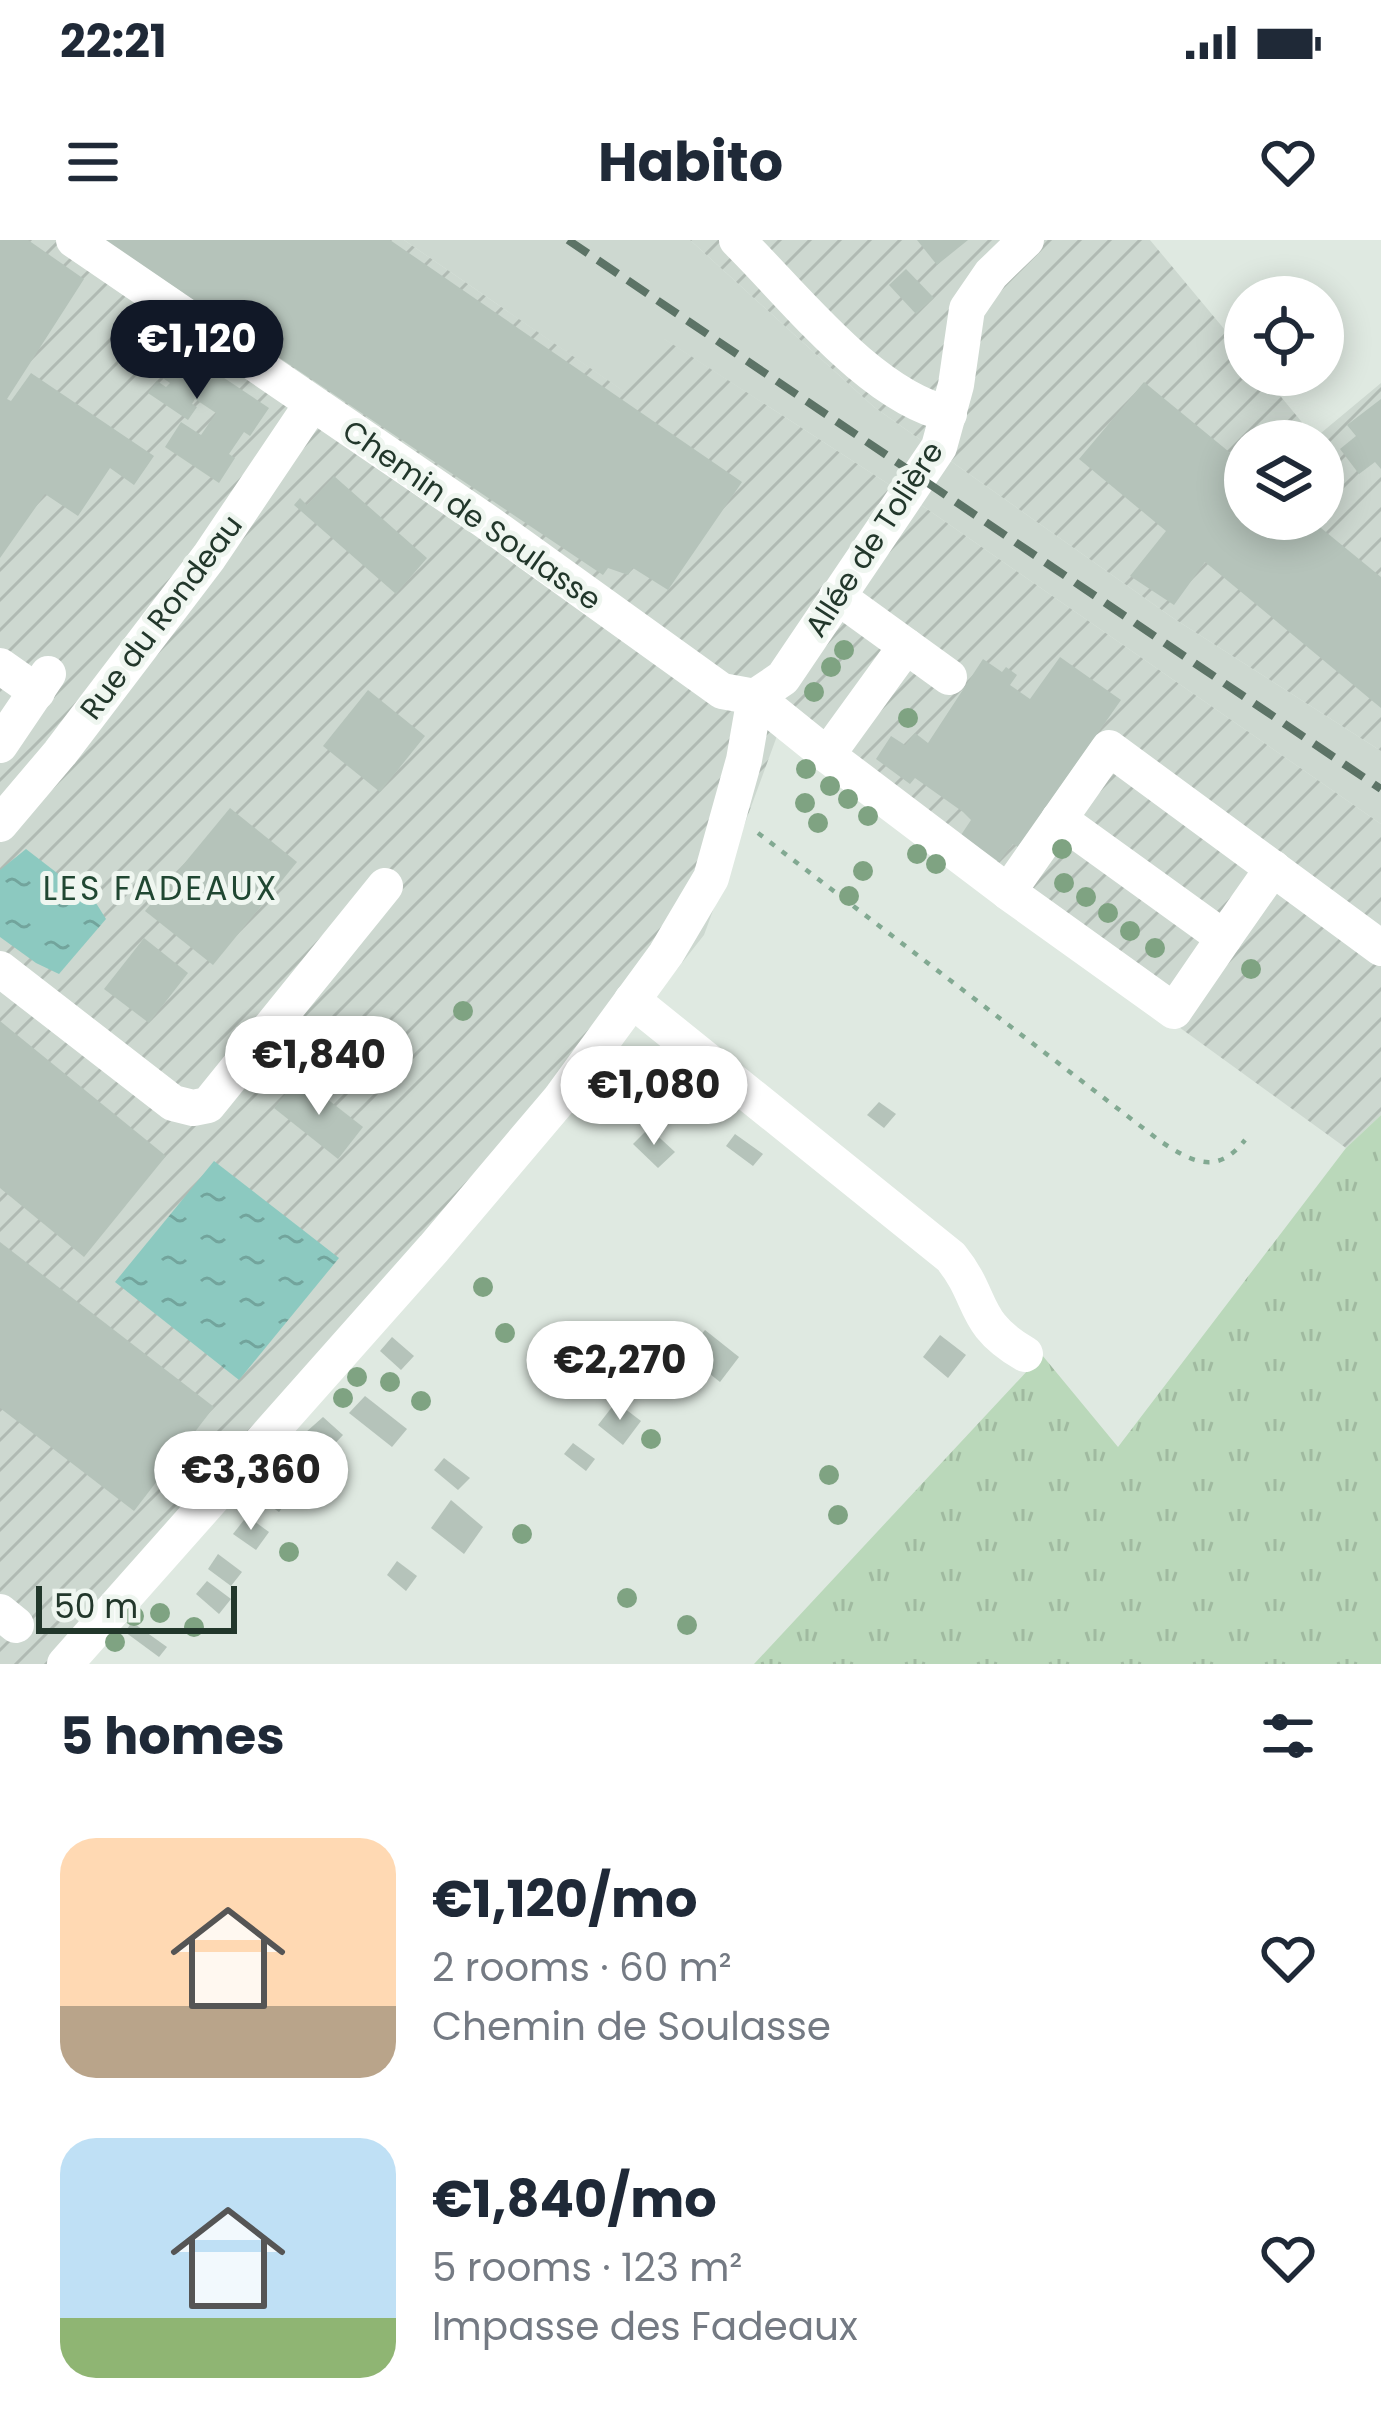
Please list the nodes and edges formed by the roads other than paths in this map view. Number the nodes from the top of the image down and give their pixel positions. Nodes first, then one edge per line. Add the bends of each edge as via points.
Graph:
1 (74, 240) edge
2 (737, 240) edge
3 (1026, 240) edge
4 (312, 404) junction
5 (950, 414) junction
6 (837, 596) junction
7 (906, 646) junction
8 (0, 666) edge
9 (949, 677) dead end
10 (755, 697) junction
11 (0, 745) edge
12 (827, 755) junction
13 (1059, 819) junction
14 (0, 824) edge
15 (1273, 868) junction
16 (385, 886) dead end
17 (1008, 892) junction
18 (1224, 938) junction
19 (1381, 948) edge
20 (0, 969) edge
21 (632, 1000) junction
22 (1024, 1354) dead end
23 (65, 1664) edge

1 - 4 street, Chemin de Soulasse
2 - 5 street via 856,359 904,395
3 - 5 street, Allée de Tolière via 967,309
4 - 10 street, Chemin de Soulasse via 722,691
4 - 14 street, Rue du Rondeau via 209,557
5 - 6 street, Allée de Tolière via 928,465
6 - 7 street
6 - 10 street, Allée de Tolière via 783,678
7 - 9 street
7 - 12 street
8 - 11 street via 43,683
10 - 12 street, Chemin de Soulasse
10 - 21 street via 710,878
12 - 17 street, Chemin de Soulasse
13 - 15 street via 1109,748
13 - 17 street
13 - 18 street
15 - 18 street
15 - 19 street
16 - 20 street via 208,1105 173,1103
17 - 18 street, Chemin de Soulasse via 1174,1011
21 - 22 street via 951,1257 992,1333
21 - 23 street via 434,1247

